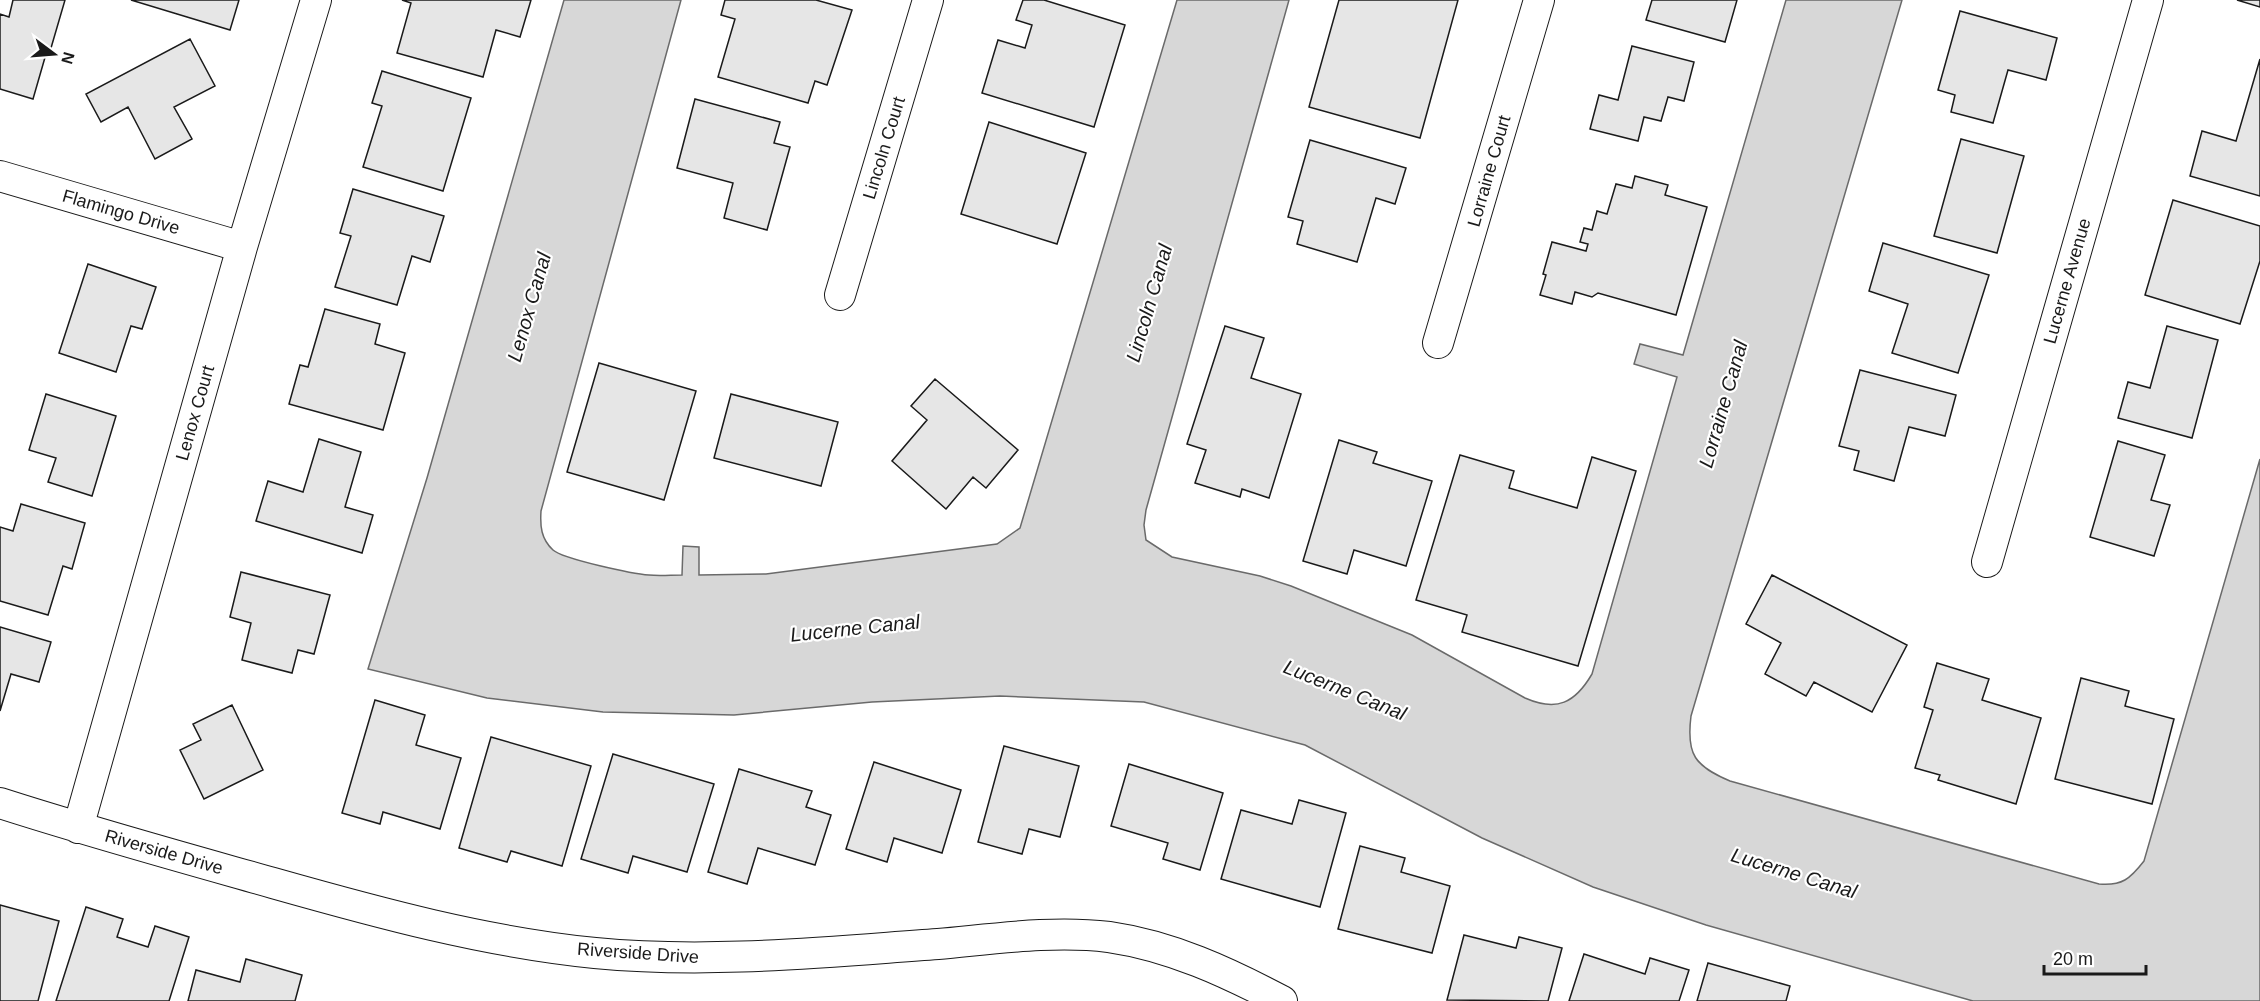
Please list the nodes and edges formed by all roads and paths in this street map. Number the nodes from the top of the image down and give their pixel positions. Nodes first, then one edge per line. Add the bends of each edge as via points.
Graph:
1 (316, 0) edge
2 (928, 0) edge
3 (1539, 0) edge
4 (2148, 0) edge
5 (0, 176) edge
6 (242, 247) junction
7 (840, 295) dead end
8 (1438, 343) dead end
9 (1987, 562) dead end
10 (0, 803) edge
11 (78, 828) junction
12 (1282, 1001) edge

1 - 6 street, Lenox Court
2 - 7 street, Lincoln Court
3 - 8 street, Lorraine Court
4 - 9 street, Lucerne Avenue
5 - 6 street, Flamingo Drive
6 - 11 street, Lenox Court
10 - 11 street, Riverside Drive
11 - 12 street, Riverside Drive via 409,921 593,953 705,958 1056,934 1108,937 1206,964

